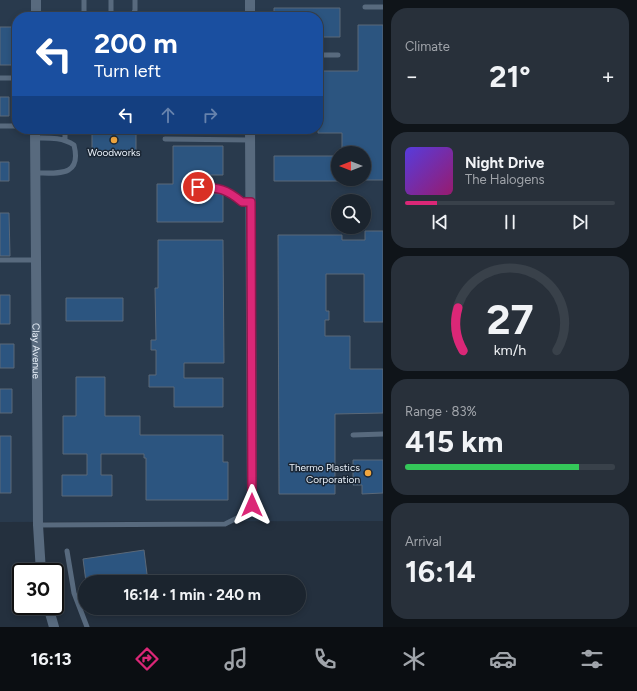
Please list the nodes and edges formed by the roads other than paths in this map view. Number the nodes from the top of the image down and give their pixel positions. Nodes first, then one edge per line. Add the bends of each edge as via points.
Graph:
1 (36, 0) edge
2 (84, 0) edge
3 (111, 0) edge
4 (135, 0) edge
5 (250, 0) edge
6 (365, 7) dead end
7 (383, 7) edge
8 (36, 12) edge
9 (84, 12) edge
10 (111, 12) edge
11 (134, 12) edge
12 (250, 12) edge
13 (323, 55) edge
14 (338, 56) dead end
15 (0, 78) edge
16 (12, 78) edge
17 (0, 126) edge
18 (12, 126) edge
19 (36, 134) edge
20 (65, 134) edge
21 (250, 134) edge
22 (165, 138) dead end
23 (66, 140) junction
24 (250, 140) junction
25 (36, 173) junction
26 (198, 187) dead end
27 (251, 202) junction
28 (0, 260) edge
29 (36, 260) junction
30 (383, 434) edge
31 (353, 435) dead end
32 (252, 505) joint
33 (38, 525) junction
34 (67, 551) dead end
35 (40, 563) edge
36 (51, 615) edge
37 (54, 627) edge
38 (88, 627) edge

1 - 8 street
2 - 9 lane
3 - 10 lane
4 - 11 lane
5 - 12 street
6 - 7 lane
13 - 14 lane
15 - 16 lane
17 - 18 lane
19 - 23 lane
19 - 25 street, Clay Avenue
20 - 23 lane
21 - 24 street
22 - 24 lane
23 - 25 lane via 74,145 77,154 71,168 62,173
24 - 27 street
25 - 29 street, Clay Avenue
26 - 27 lane via 223,188 242,202
27 - 32 street
28 - 29 lane
29 - 33 street, Clay Avenue
30 - 31 lane
32 - 33 lane via 243,515 225,524
33 - 35 street, Clay Avenue
34 - 38 lane via 74,592
36 - 37 street

